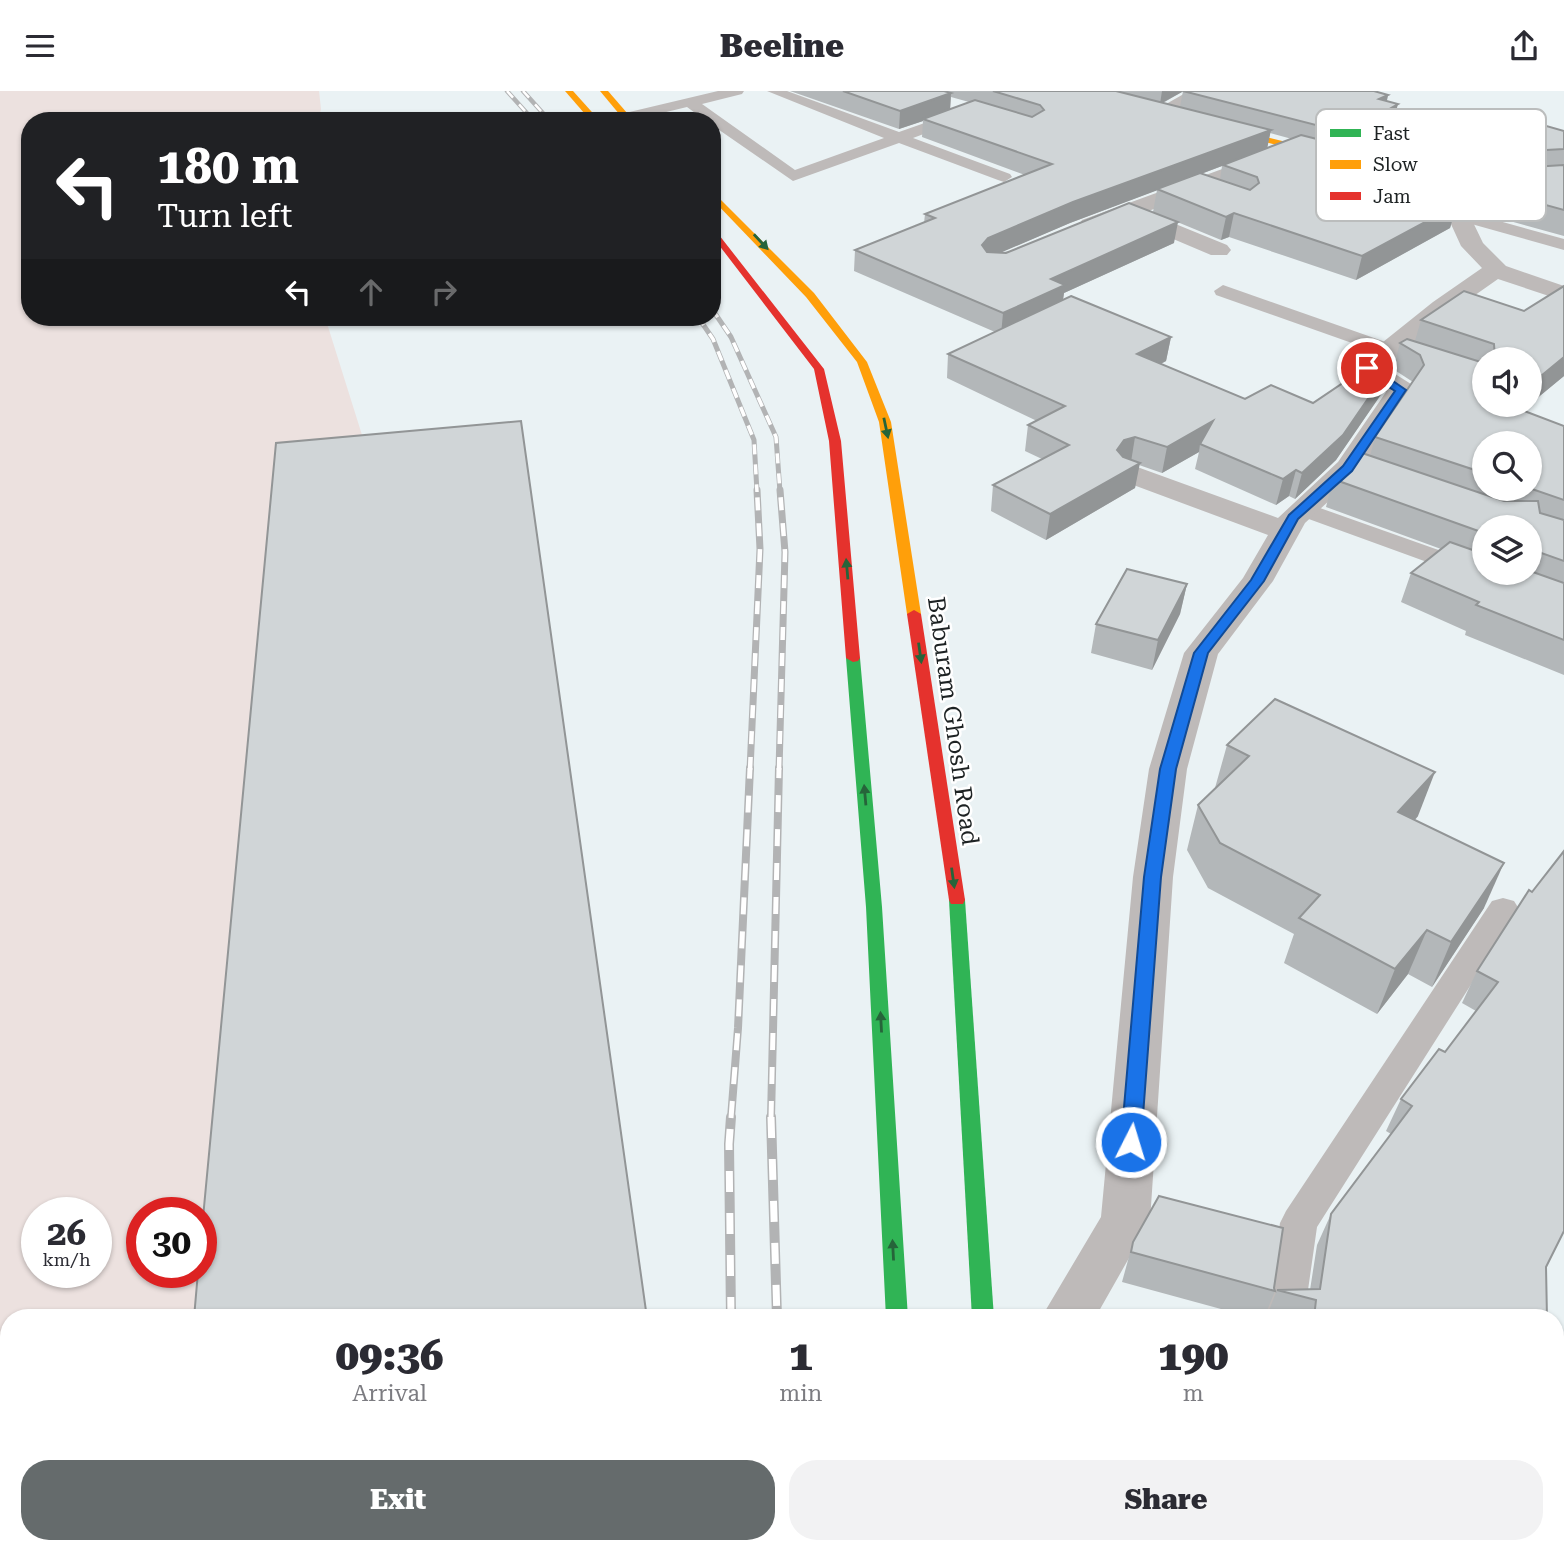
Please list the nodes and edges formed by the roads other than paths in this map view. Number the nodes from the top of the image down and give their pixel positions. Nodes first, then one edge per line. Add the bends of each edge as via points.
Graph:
1 (569, 91) edge
2 (604, 91) edge
3 (737, 91) edge
4 (775, 91) edge
5 (1200, 91) edge
6 (691, 103) junction
7 (946, 103) edge
8 (1154, 111) joint
9 (588, 112) edge
10 (622, 112) edge
11 (656, 112) edge
12 (704, 112) edge
13 (721, 124) edge
14 (899, 137) junction
15 (1297, 147) junction
16 (1316, 152) edge
17 (1004, 177) dead end
18 (1564, 179) edge
19 (1546, 180) edge
20 (1194, 186) junction
21 (1219, 196) edge
22 (721, 203) edge
23 (1127, 212) junction
24 (1460, 221) edge
25 (1480, 221) edge
26 (1067, 235) edge
27 (721, 241) edge
28 (1564, 246) edge
29 (1219, 250) dead end
30 (1496, 269) junction
31 (1223, 291) dead end
32 (1564, 295) edge
33 (1401, 354) junction
34 (1130, 474) edge
35 (1294, 520) junction
36 (1472, 572) edge
37 (1503, 909) dead end
38 (896, 1309) edge
39 (982, 1309) edge
40 (1073, 1309) edge
41 (1285, 1309) edge

1 - 9 main road
2 - 10 main road
3 - 6 lane
4 - 14 lane
5 - 8 lane
6 - 11 lane
6 - 12 lane
7 - 14 lane via 972,111
8 - 15 main road
13 - 14 lane via 793,176
14 - 17 lane
15 - 16 main road
15 - 20 street
18 - 19 main road
20 - 21 lane
20 - 23 street
22 -> 39 main road, Baburam Ghosh Road via 810,295 862,362 885,422 958,909
23 - 26 street
23 - 29 street
24 - 30 street via 1474,246
25 - 28 lane
38 -> 27 main road via 874,907 835,441 819,369
30 - 32 street
30 - 33 street via 1442,307
31 - 33 lane
33 - 35 street via 1367,368 1401,390 1361,473
34 - 35 street
35 - 36 lane
35 - 40 street via 1257,581 1201,653 1168,769 1153,877 1125,1221
37 - 41 lane via 1299,1223

